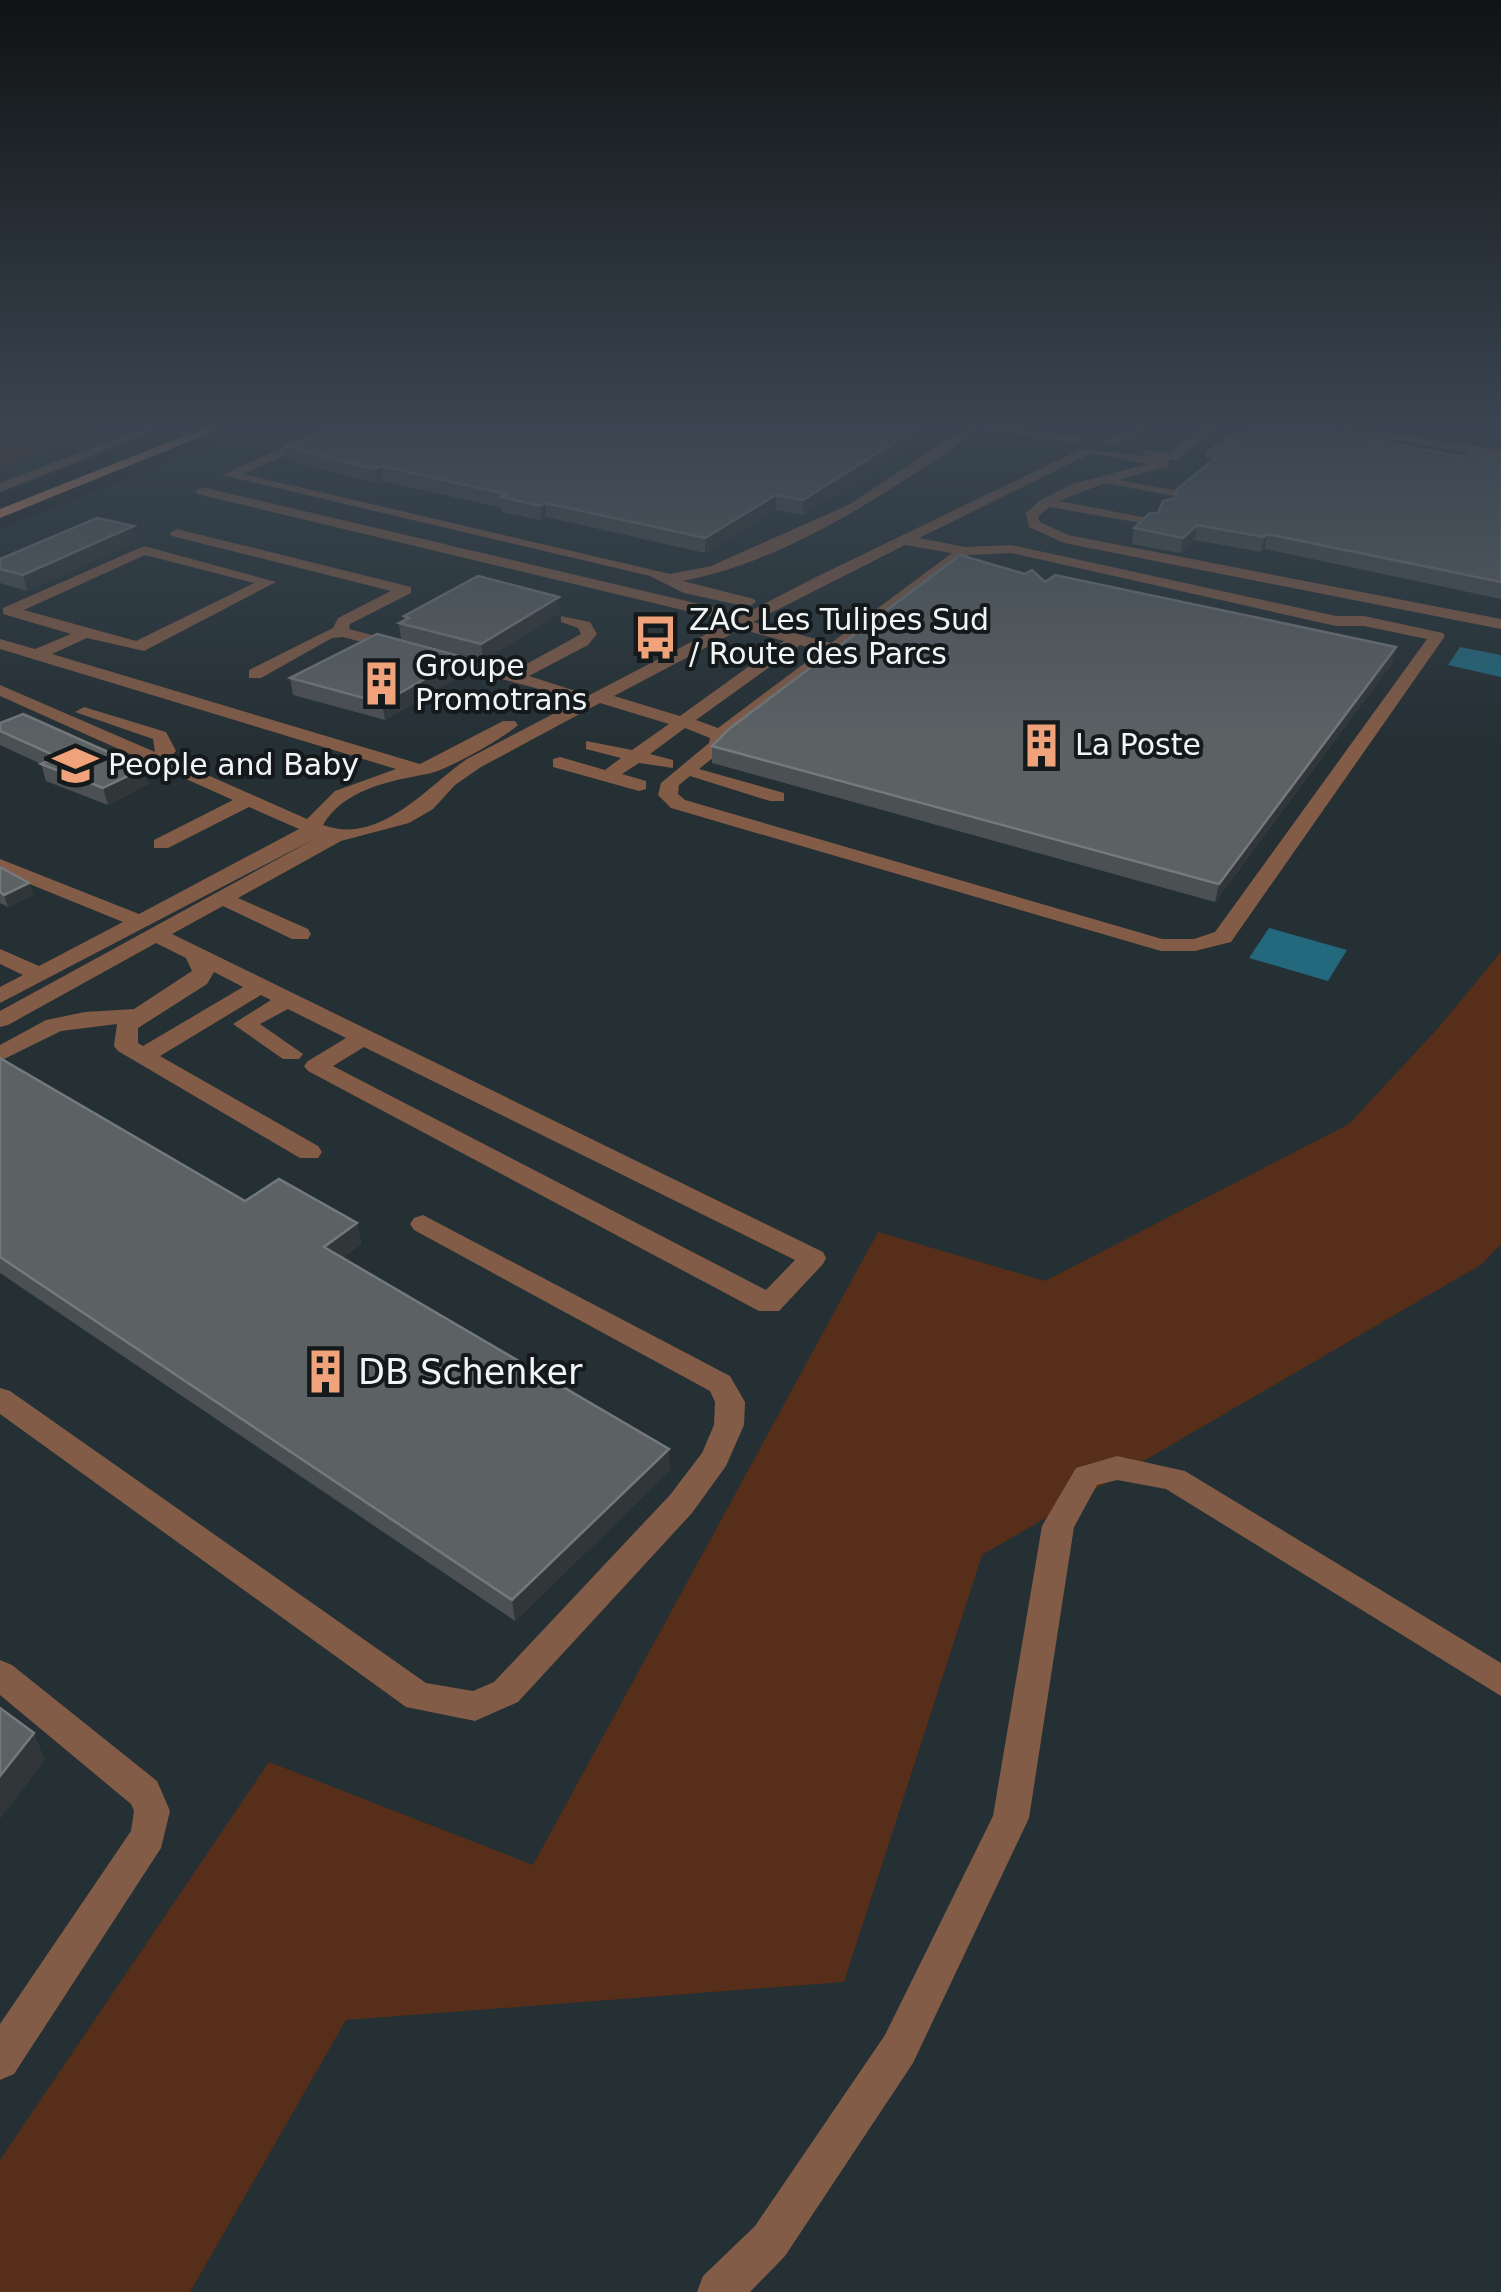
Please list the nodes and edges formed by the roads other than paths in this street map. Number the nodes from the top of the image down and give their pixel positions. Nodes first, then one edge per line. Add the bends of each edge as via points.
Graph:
1 (177, 533) dead end
2 (379, 533) edge
3 (480, 533) edge
4 (797, 533) edge
5 (898, 533) edge
6 (916, 533) edge
7 (1051, 533) edge
8 (493, 536) junction
9 (902, 540) junction
10 (1011, 549) junction
11 (965, 551) junction
12 (461, 552) junction
13 (983, 572) edge
14 (668, 580) junction
15 (748, 602) junction
16 (567, 619) dead end
17 (738, 622) junction
18 (1501, 624) edge
19 (86, 632) junction
20 (343, 632) junction
21 (796, 640) junction
22 (0, 644) edge
23 (834, 650) junction
24 (36, 655) junction
25 (255, 674) dead end
26 (517, 676) junction
27 (0, 690) edge
28 (574, 694) junction
29 (597, 697) junction
30 (42, 708) junction
31 (14, 720) edge
32 (683, 722) junction
33 (719, 736) junction
34 (592, 745) dead end
35 (635, 756) junction
36 (560, 763) dead end
37 (666, 764) dead end
38 (421, 769) junction
39 (699, 775) dead end
40 (608, 776) junction
41 (448, 781) junction
42 (639, 785) dead end
43 (250, 799) junction
44 (745, 824) junction
45 (313, 828) junction
46 (337, 835) junction
47 (161, 844) dead end
48 (0, 865) edge
49 (224, 898) junction
50 (148, 928) junction
51 (300, 934) dead end
52 (194, 954) junction
53 (0, 956) edge
54 (40, 975) junction
55 (260, 986) junction
56 (0, 996) edge
57 (288, 1000) junction
58 (139, 1016) junction
59 (0, 1020) edge
60 (364, 1037) junction
61 (0, 1054) edge
62 (291, 1054) dead end
63 (143, 1056) junction
64 (308, 1152) dead end
65 (423, 1224) dead end
66 (0, 1399) edge
67 (0, 1675) edge
68 (1501, 1681) edge
69 (0, 2060) edge
70 (718, 2292) edge

1 - 20 street via 405,590 344,622
2 - 12 street
3 - 8 street
4 - 14 street via 715,570
5 - 15 street
6 - 9 street
7 - 18 street via 1414,600
8 - 12 street
8 - 14 street
9 - 11 street
9 - 17 street via 788,597 791,607
10 - 11 street
10 - 13 street
10 - 44 street via 1055,567 1436,636 1223,937 1196,945 1160,945
11 - 23 street
12 - 17 street
14 - 15 street
15 - 17 street
16 - 26 street via 584,624 589,634
17 - 21 street
17 - 28 street
17 - 29 street
19 - 19 street via 9,611 144,550 268,582 138,646
19 - 24 street
20 - 25 street
20 - 26 street
21 - 23 street
21 - 32 street
22 - 24 street
23 - 33 street
24 - 38 street
26 - 28 street
27 - 30 street
28 - 38 street
29 - 32 street
29 - 41 street
30 - 31 street
30 - 43 street
32 - 33 street
32 - 35 street
33 - 44 street via 718,745 670,783 668,795
34 - 35 street
35 - 37 street
35 - 40 street
36 - 40 street
38 - 41 street via 446,774
38 - 45 street via 352,789 318,814
39 - 44 street via 783,792
40 - 42 street
41 - 46 street via 402,819
43 - 45 street
43 - 47 street
45 - 46 street
45 - 50 street
46 - 49 street
48 - 50 street
49 - 50 street
49 - 51 street
50 - 52 street
50 - 54 street
50 - 59 street
52 - 55 street
52 - 58 street via 203,971 199,979
53 - 54 street
54 - 56 street
55 - 57 street
55 - 63 street
57 - 60 street
57 - 62 street via 244,1024
58 - 61 street via 54,1026
58 - 63 street via 124,1039
60 - 60 street via 468,1088 813,1258 770,1304 316,1066
63 - 64 street
65 - 66 street via 720,1384 730,1402 715,1458 682,1504 506,1692 475,1706 418,1697
67 - 69 street via 144,1792 152,1811 148,1836
68 - 70 street via 1174,1479 1117,1468 1087,1476 1058,1526 1011,1818 899,2049 770,2241

